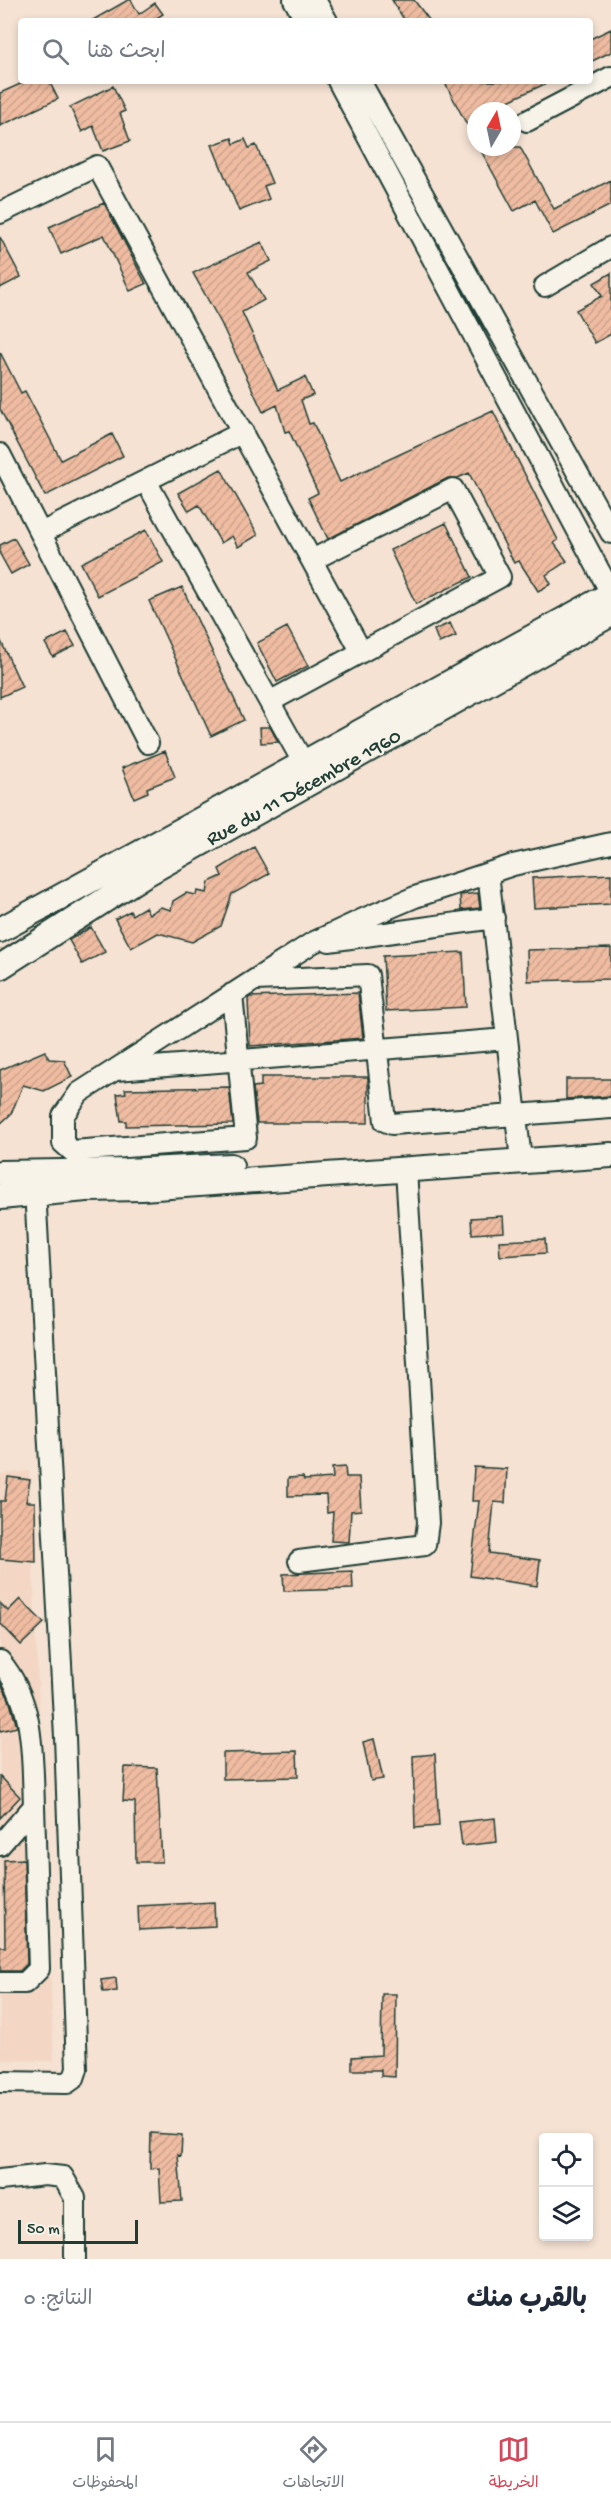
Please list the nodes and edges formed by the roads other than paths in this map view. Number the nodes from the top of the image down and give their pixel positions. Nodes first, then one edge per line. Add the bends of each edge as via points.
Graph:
1 (294, 0) edge
2 (315, 0) edge
3 (304, 18) edge
4 (325, 18) edge
5 (611, 77) edge
6 (340, 84) edge
7 (362, 84) edge
8 (527, 121) dead end
9 (0, 213) edge
10 (611, 247) edge
11 (545, 286) dead end
12 (243, 432) junction
13 (0, 454) edge
14 (146, 481) junction
15 (41, 533) junction
16 (611, 533) edge
17 (312, 560) junction
18 (611, 593) edge
19 (611, 614) edge
20 (361, 651) junction
21 (271, 701) junction
22 (148, 743) dead end
23 (303, 762) junction
24 (611, 843) edge
25 (488, 873) junction
26 (39, 909) junction
27 (494, 918) junction
28 (58, 929) junction
29 (0, 930) edge
30 (312, 943) junction
31 (0, 944) edge
32 (0, 953) edge
33 (0, 967) edge
34 (253, 980) junction
35 (232, 994) junction
36 (507, 1039) junction
37 (376, 1049) junction
38 (238, 1060) junction
39 (113, 1071) junction
40 (611, 1108) edge
41 (515, 1115) junction
42 (611, 1144) edge
43 (520, 1151) junction
44 (611, 1155) edge
45 (406, 1170) junction
46 (125, 1171) junction
47 (0, 1173) edge
48 (142, 1188) junction
49 (0, 1190) edge
50 (0, 1197) edge
51 (36, 1208) junction
52 (0, 1211) edge
53 (299, 1561) dead end
54 (0, 1661) edge
55 (34, 1806) junction
56 (0, 1845) edge
57 (0, 1983) edge
58 (0, 2082) edge
59 (0, 2180) edge
60 (75, 2259) edge

1 - 3 street
2 - 4 street
5 - 8 street
6 - 18 street
7 - 16 street
9 - 12 street via 97,165
10 - 11 street
12 - 14 street
12 - 17 street
13 - 15 street
14 - 15 street
14 - 21 street
15 - 22 street
17 - 20 street
17 - 20 street via 453,489 500,577
18 - 23 main road, Rue du 11 Décembre 1960
19 - 28 main road, Rue du 11 Décembre 1960 via 144,875
20 - 21 street
21 - 23 street
23 - 26 main road, Rue du 11 Décembre 1960
24 - 25 street
25 - 27 street
25 - 30 street via 415,897
26 - 29 main road, Rue du 11 Décembre 1960
26 - 31 main road
27 - 30 street
27 - 36 street
28 - 32 main road
28 - 33 main road, Rue du 11 Décembre 1960
30 - 34 street
34 - 35 street
34 - 37 street via 368,975
35 - 38 street
35 - 39 street
36 - 37 street
36 - 41 street
37 - 38 street
37 - 41 street via 385,1121 392,1124
38 - 39 street
38 - 39 street via 246,1138 72,1151 63,1143 63,1116 79,1093
40 - 41 street
41 - 43 street
42 - 43 main road
43 - 46 main road
44 - 45 main road
45 - 48 main road
45 - 53 street via 428,1523 424,1545
46 - 47 main road
46 - 49 main road via 78,1184
48 - 50 main road
48 - 51 main road
51 - 52 main road
51 - 58 street via 65,1737 77,2069 67,2083
54 - 55 street via 14,1678 27,1709
55 - 56 street
55 - 57 street via 39,1969 25,1983
59 - 60 street via 63,2177 75,2198

